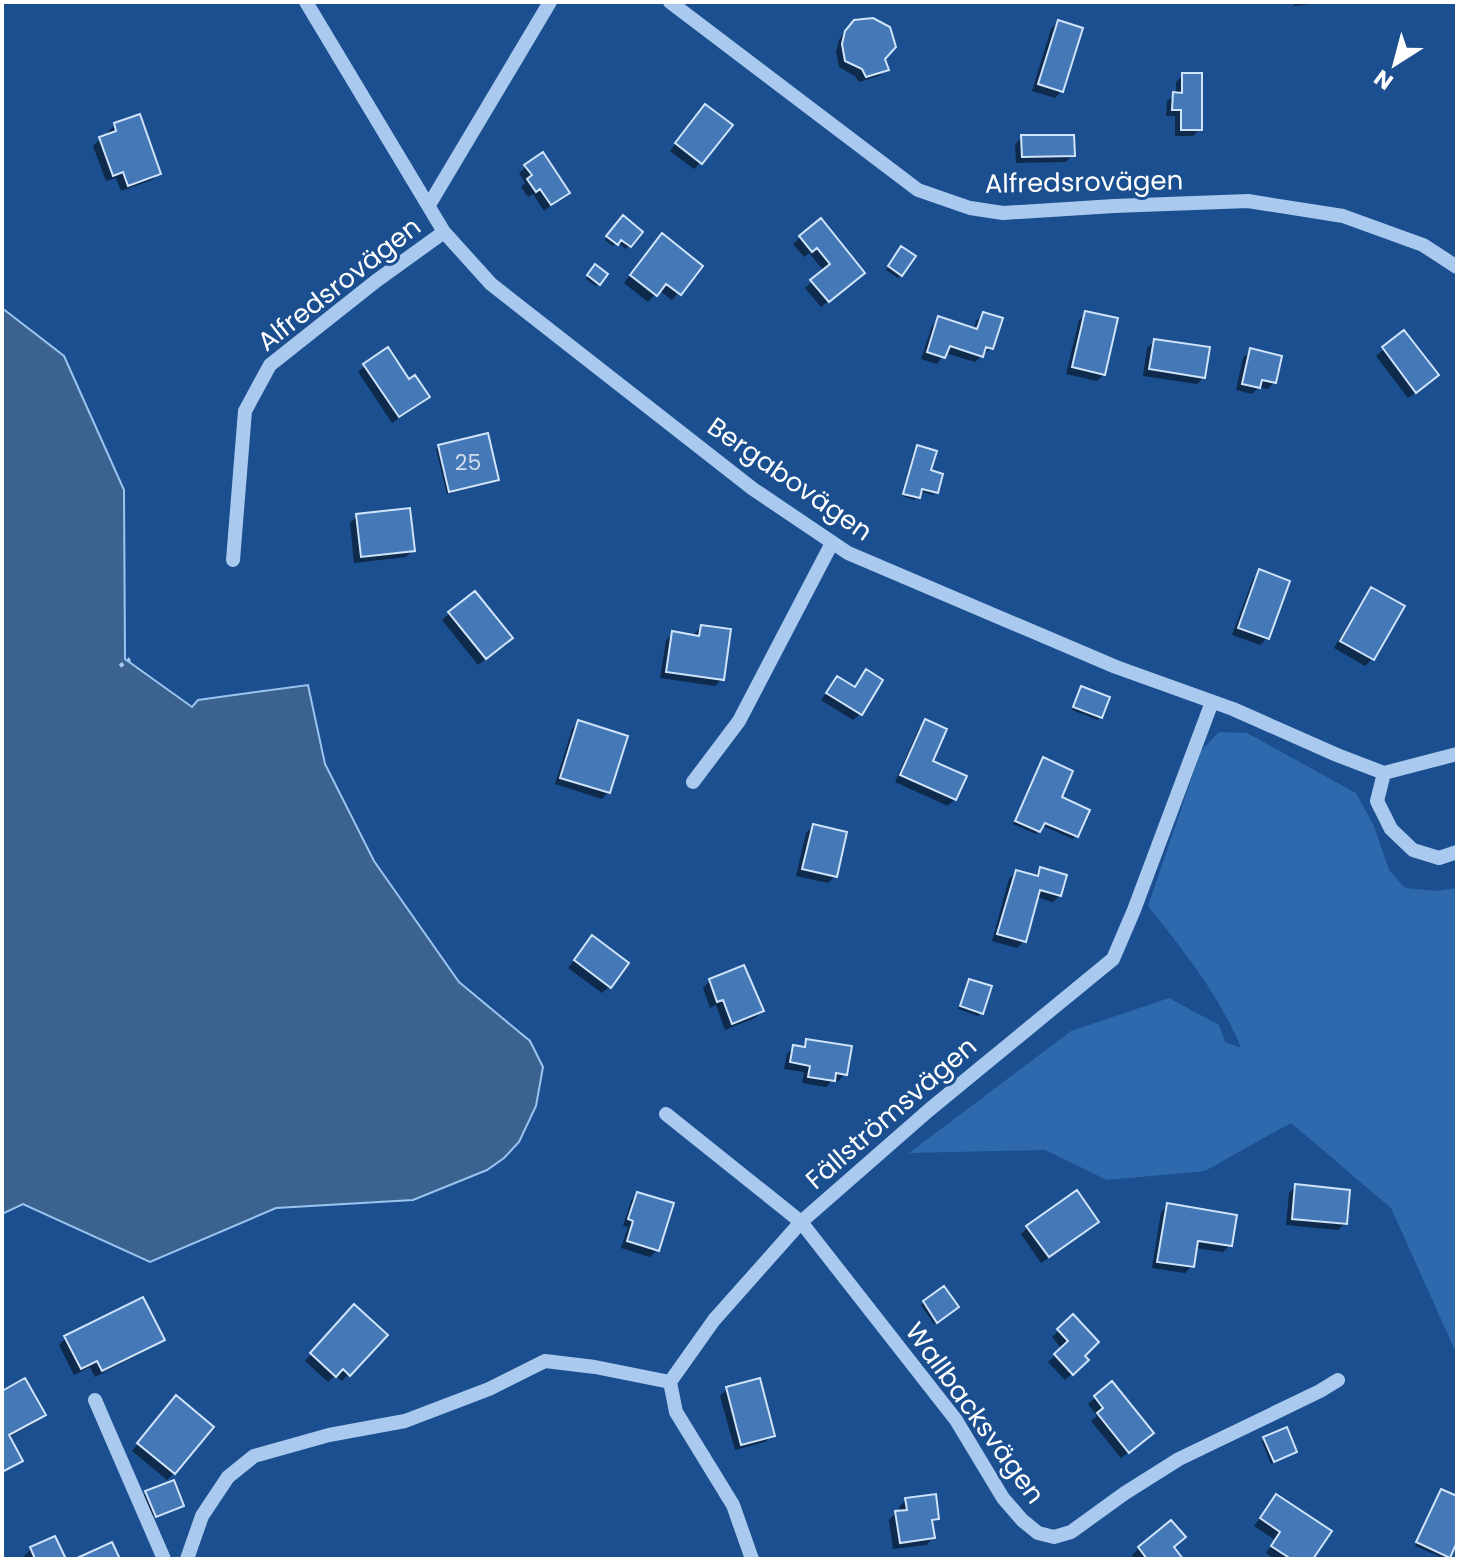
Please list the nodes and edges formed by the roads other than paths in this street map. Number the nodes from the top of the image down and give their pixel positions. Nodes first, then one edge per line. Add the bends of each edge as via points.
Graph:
1 (306, 2) edge
2 (550, 2) edge
3 (670, 2) edge
4 (429, 205) junction
5 (444, 232) junction
6 (1457, 267) edge
7 (832, 543) junction
8 (233, 560) dead end
9 (1212, 702) junction
10 (1457, 754) edge
11 (1384, 773) junction
12 (693, 782) dead end
13 (1457, 852) edge
14 (666, 1114) dead end
15 (801, 1222) junction
16 (1338, 1380) dead end
17 (670, 1382) junction
18 (95, 1400) dead end
19 (164, 1559) edge
20 (187, 1559) edge
21 (752, 1559) edge

1 - 4 street, Bergabovägen
2 - 4 street, Alfredsrovägen
3 - 6 street, Alfredsrovägen via 918,190 970,208 1003,213 1248,201 1343,216 1423,245
4 - 5 street, Bergabovägen
5 - 7 street, Bergabovägen via 491,284 753,489
5 - 8 street, Alfredsrovägen via 270,365 245,411
7 - 9 street, Bergabovägen via 1116,667
7 - 12 street via 739,721
9 - 11 street, Bergabovägen
9 - 15 street, Fällströmsvägen via 1113,959
10 - 11 street
11 - 13 street via 1377,801 1391,829 1413,850 1439,858
14 - 15 street, Wallbacksvägen
15 - 16 street, Wallbacksvägen via 956,1420 1003,1498 1038,1533 1054,1537 1071,1532 1179,1459
15 - 17 street, Fällströmsvägen via 714,1320
17 - 20 street via 545,1361 405,1421 254,1456 228,1477 202,1516
17 - 21 street via 676,1412 733,1505
18 - 19 street

